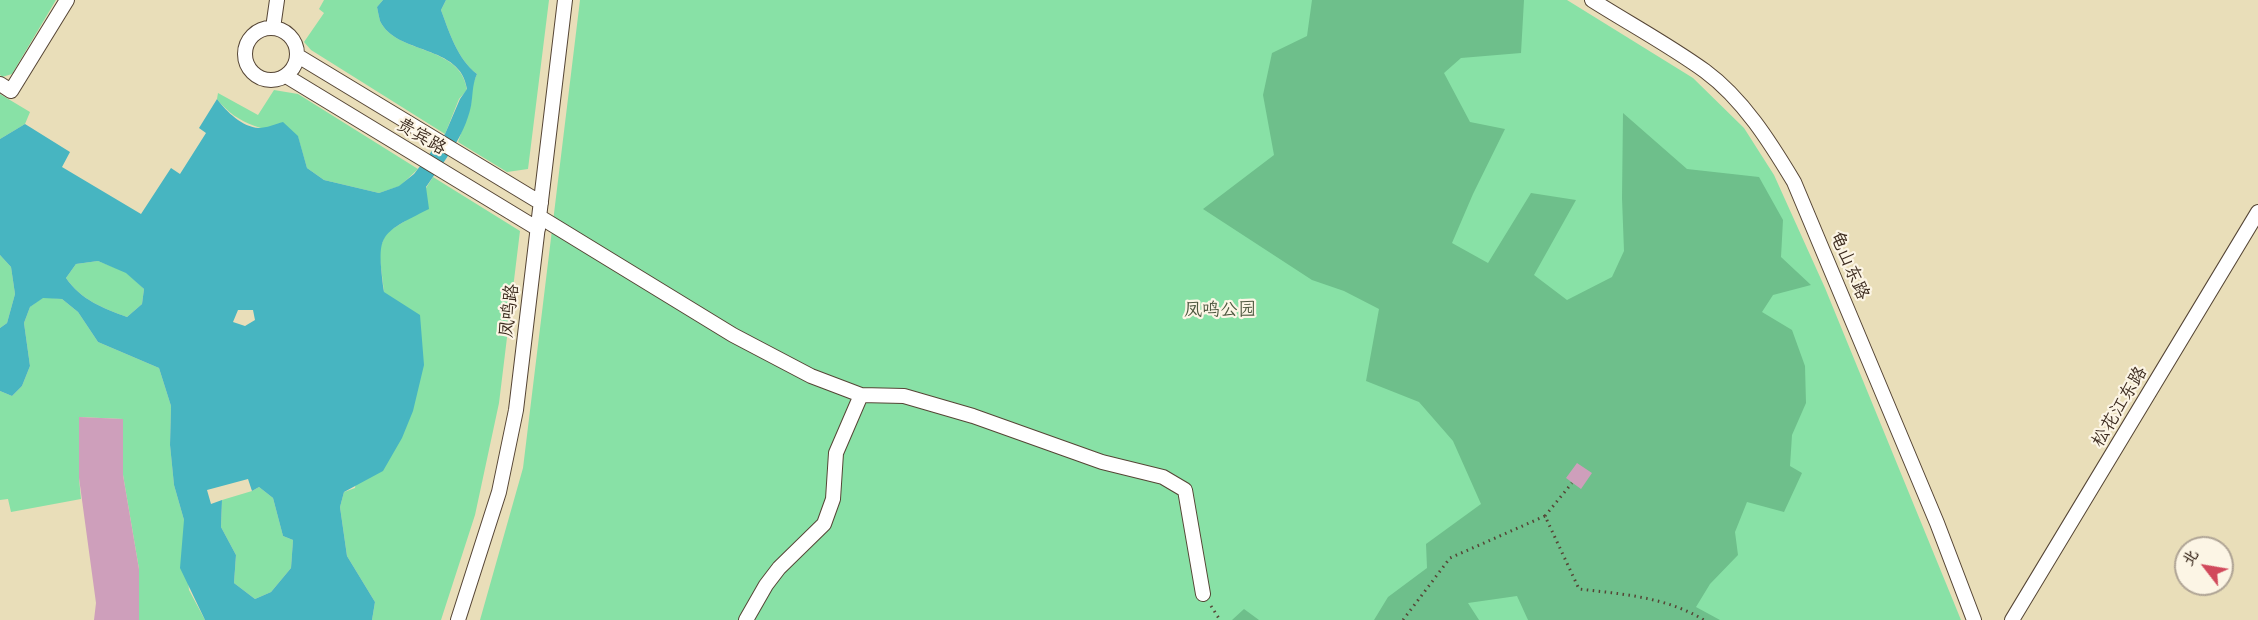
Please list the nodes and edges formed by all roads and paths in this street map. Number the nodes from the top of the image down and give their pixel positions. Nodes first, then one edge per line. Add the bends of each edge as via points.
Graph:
1 (67, 0) edge
2 (278, 0) edge
3 (565, 0) edge
4 (1592, 0) edge
5 (273, 28) junction
6 (297, 56) junction
7 (286, 76) junction
8 (0, 84) edge
9 (2258, 212) edge
10 (540, 216) junction
11 (861, 395) junction
12 (1572, 483) dead end
13 (1545, 516) junction
14 (1203, 594) dead end
15 (458, 620) edge
16 (746, 620) edge
17 (1402, 620) edge
18 (1704, 620) edge
19 (1974, 620) edge
20 (2012, 620) edge

1 - 8 street via 11,91
2 - 5 street
3 - 10 street, 凤鸣路
4 - 19 street, 龟山东路 via 1706,72 1734,97 1775,150 1798,192
5 - 6 street via 288,34 297,48
5 - 7 street via 255,33 245,48 247,66 260,78 277,80
6 - 7 street
6 - 10 street, 贵宾路
7 - 10 street, 贵宾路
9 - 20 street, 松花江东路
10 - 11 street via 733,335 811,376
10 - 15 street, 凤鸣路 via 516,411 499,492
11 - 14 street via 904,396 973,416 1102,462 1162,477 1185,490
11 - 16 street via 836,453 833,499 824,524 779,568
12 - 13 path
13 - 17 path via 1450,558
13 - 18 path via 1579,589 1640,596

